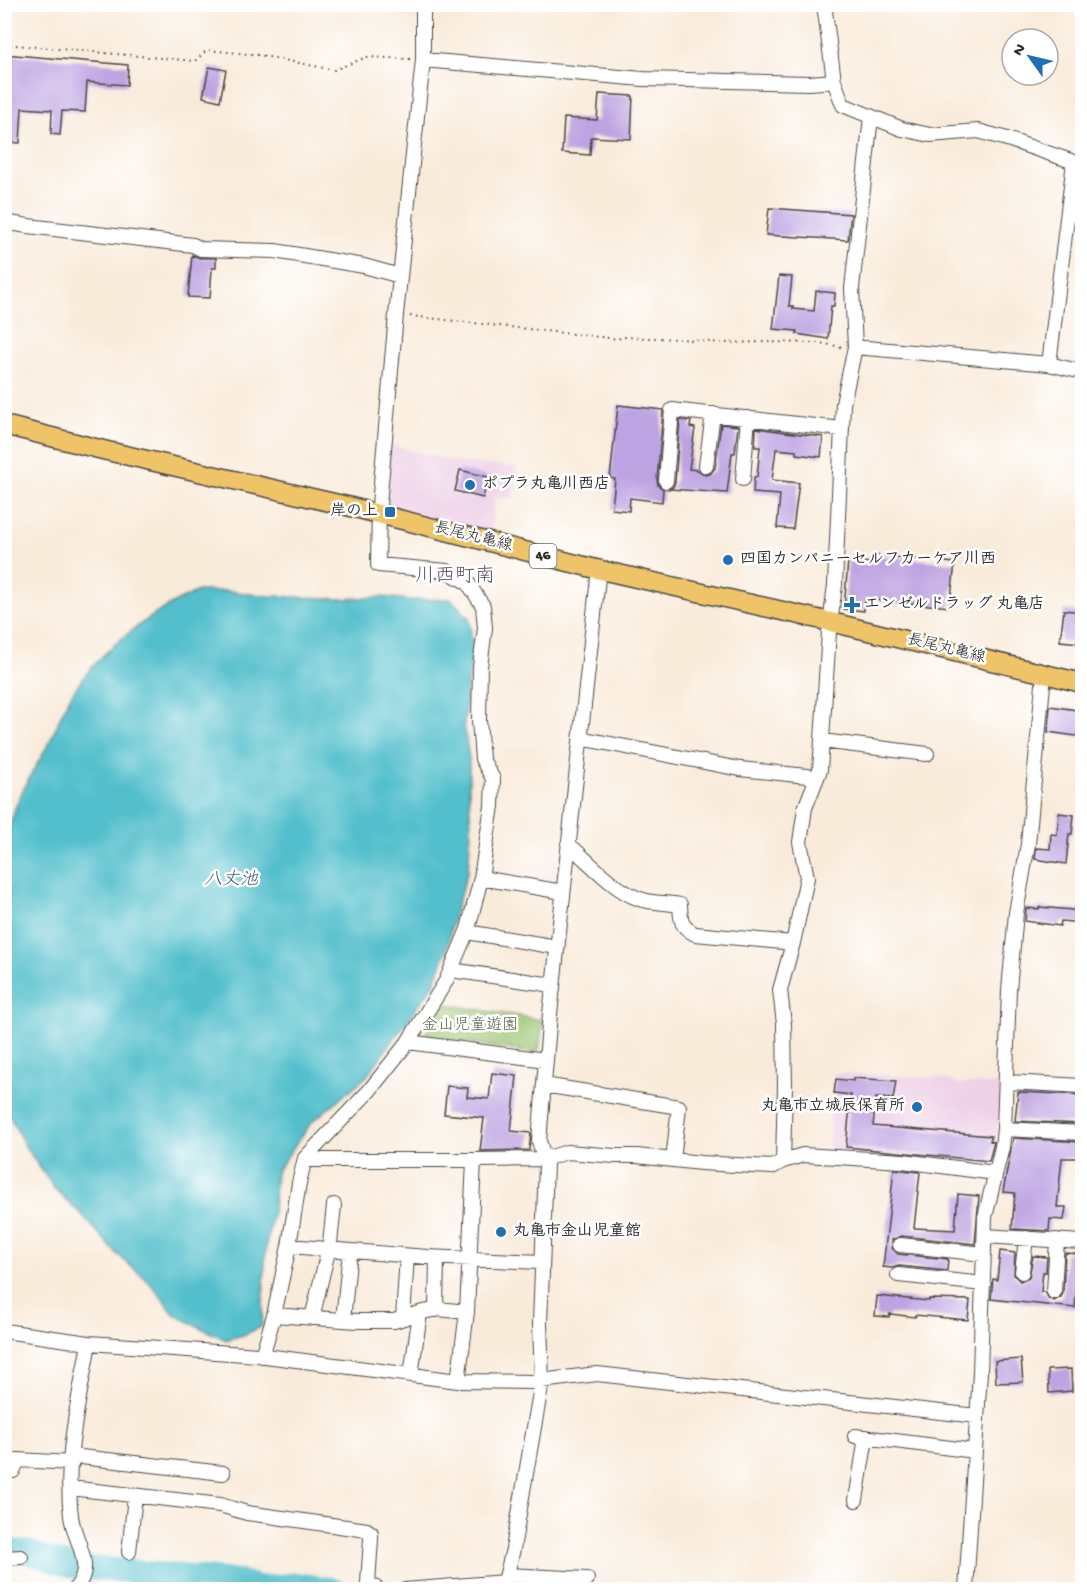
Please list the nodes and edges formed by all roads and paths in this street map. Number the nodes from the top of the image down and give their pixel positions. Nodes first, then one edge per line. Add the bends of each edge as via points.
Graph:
1 (423, 4) edge
2 (824, 4) edge
3 (4, 44) edge
4 (423, 60) junction
5 (834, 81) junction
6 (871, 117) junction
7 (1078, 168) edge
8 (4, 222) edge
9 (400, 276) junction
10 (396, 315) junction
11 (855, 347) junction
12 (1049, 364) junction
13 (1083, 372) edge
14 (714, 414) junction
15 (748, 418) junction
16 (4, 425) edge
17 (842, 429) junction
18 (706, 466) dead end
19 (743, 479) dead end
20 (666, 481) dead end
21 (379, 514) junction
22 (599, 569) junction
23 (831, 622) junction
24 (1044, 674) junction
25 (1083, 683) edge
26 (580, 738) junction
27 (822, 741) junction
28 (927, 754) dead end
29 (816, 777) junction
30 (568, 844) junction
31 (481, 878) junction
32 (563, 892) junction
33 (467, 932) junction
34 (794, 943) junction
35 (557, 947) junction
36 (451, 970) junction
37 (553, 985) junction
38 (408, 1042) junction
39 (546, 1060) junction
40 (1007, 1082) junction
41 (544, 1086) junction
42 (1083, 1086) edge
43 (1004, 1129) junction
44 (1083, 1133) edge
45 (545, 1159) junction
46 (305, 1160) junction
47 (474, 1160) junction
48 (673, 1160) junction
49 (783, 1161) junction
50 (995, 1173) junction
51 (334, 1205) dead end
52 (985, 1236) junction
53 (1026, 1238) junction
54 (1057, 1240) junction
55 (1083, 1242) edge
56 (900, 1245) dead end
57 (289, 1246) junction
58 (328, 1249) junction
59 (350, 1251) junction
60 (984, 1254) junction
61 (407, 1256) junction
62 (437, 1258) junction
63 (469, 1259) junction
64 (541, 1262) junction
65 (1022, 1272) dead end
66 (898, 1275) dead end
67 (984, 1284) junction
68 (1054, 1292) dead end
69 (436, 1310) junction
70 (467, 1312) junction
71 (420, 1313) junction
72 (274, 1315) junction
73 (312, 1318) junction
74 (403, 1318) junction
75 (343, 1320) junction
76 (4, 1331) edge
77 (89, 1343) junction
78 (262, 1356) junction
79 (411, 1375) junction
80 (458, 1381) junction
81 (542, 1381) junction
82 (977, 1416) junction
83 (975, 1451) junction
84 (72, 1460) junction
85 (4, 1470) edge
86 (223, 1473) dead end
87 (70, 1488) junction
88 (135, 1496) junction
89 (856, 1500) dead end
90 (129, 1552) dead end
91 (21, 1557) dead end
92 (4, 1558) edge
93 (587, 1579) dead end
94 (505, 1582) edge
95 (74, 1590) edge
96 (380, 1590) edge
97 (405, 1590) edge
98 (966, 1590) edge

1 - 4 street
2 - 5 street
3 - 4 path via 195,61 207,50 259,55 334,70 367,57
4 - 5 street via 643,79
4 - 9 street
5 - 6 street via 843,105
6 - 7 street via 930,135 978,131 1054,154 1074,162
6 - 11 street via 852,288
7 - 12 street
8 - 9 street via 201,249 275,251
9 - 10 street
10 - 11 path via 618,339
10 - 21 street
11 - 12 street
11 - 17 street
12 - 13 street
14 - 15 street
14 - 18 street
14 - 20 street via 672,410
15 - 17 street
15 - 19 street
16 - 21 main road, 長尾丸亀線 / 46
17 - 23 street
21 - 22 main road, 長尾丸亀線 / 46
21 - 31 street via 378,565 447,571 468,584 483,606 479,720 482,759 493,778
22 - 23 main road, 長尾丸亀線 / 46
22 - 26 street
23 - 24 main road, 長尾丸亀線 / 46
23 - 27 street
24 - 25 main road, 長尾丸亀線 / 46
24 - 40 street via 1009,990
26 - 29 street via 740,769
26 - 30 street
27 - 28 street
27 - 29 street
29 - 34 street via 805,808 800,842 807,878
30 - 32 street
30 - 34 street via 634,897 680,905 685,929 695,934
31 - 32 street
31 - 33 street
32 - 35 street
33 - 35 street
33 - 36 street
34 - 49 street via 780,990 785,1076
35 - 37 street
36 - 37 street
36 - 38 street
37 - 39 street
38 - 39 street
38 - 46 street
39 - 41 street
40 - 42 street
40 - 43 street
41 - 45 street via 539,1141
41 - 48 street via 680,1107
43 - 44 street
43 - 50 street
45 - 47 street
45 - 48 street via 567,1152
45 - 64 street
46 - 47 street
46 - 57 street
47 - 63 street
48 - 49 street via 772,1167
49 - 50 street via 803,1155 903,1161
50 - 52 street via 985,1216
51 - 58 street
52 - 53 street
52 - 60 street
53 - 54 street
53 - 65 street
54 - 55 street
54 - 68 street
56 - 60 street
57 - 58 street
57 - 72 street
58 - 59 street
58 - 73 street
59 - 61 street
59 - 75 street
60 - 67 street
61 - 62 street
61 - 74 street
62 - 63 street
62 - 69 street
63 - 64 street
63 - 70 street
64 - 81 street
66 - 67 street
67 - 82 street
69 - 70 street
69 - 71 street
70 - 80 street
71 - 74 street
71 - 79 street
72 - 73 street
72 - 78 street
73 - 75 street
74 - 75 street
76 - 77 street
77 - 78 street
77 - 84 street
78 - 79 street
79 - 80 street
80 - 81 street
81 - 82 street via 597,1374
81 - 94 street
82 - 83 street
83 - 89 street via 861,1436
83 - 98 street
84 - 85 street via 18,1460 13,1471
84 - 86 street
84 - 87 street
87 - 88 street
87 - 95 street via 71,1519 84,1567
88 - 90 street
88 - 96 street via 220,1505 247,1513 367,1530 371,1539 368,1583
91 - 92 street
93 - 94 street
94 - 97 street

